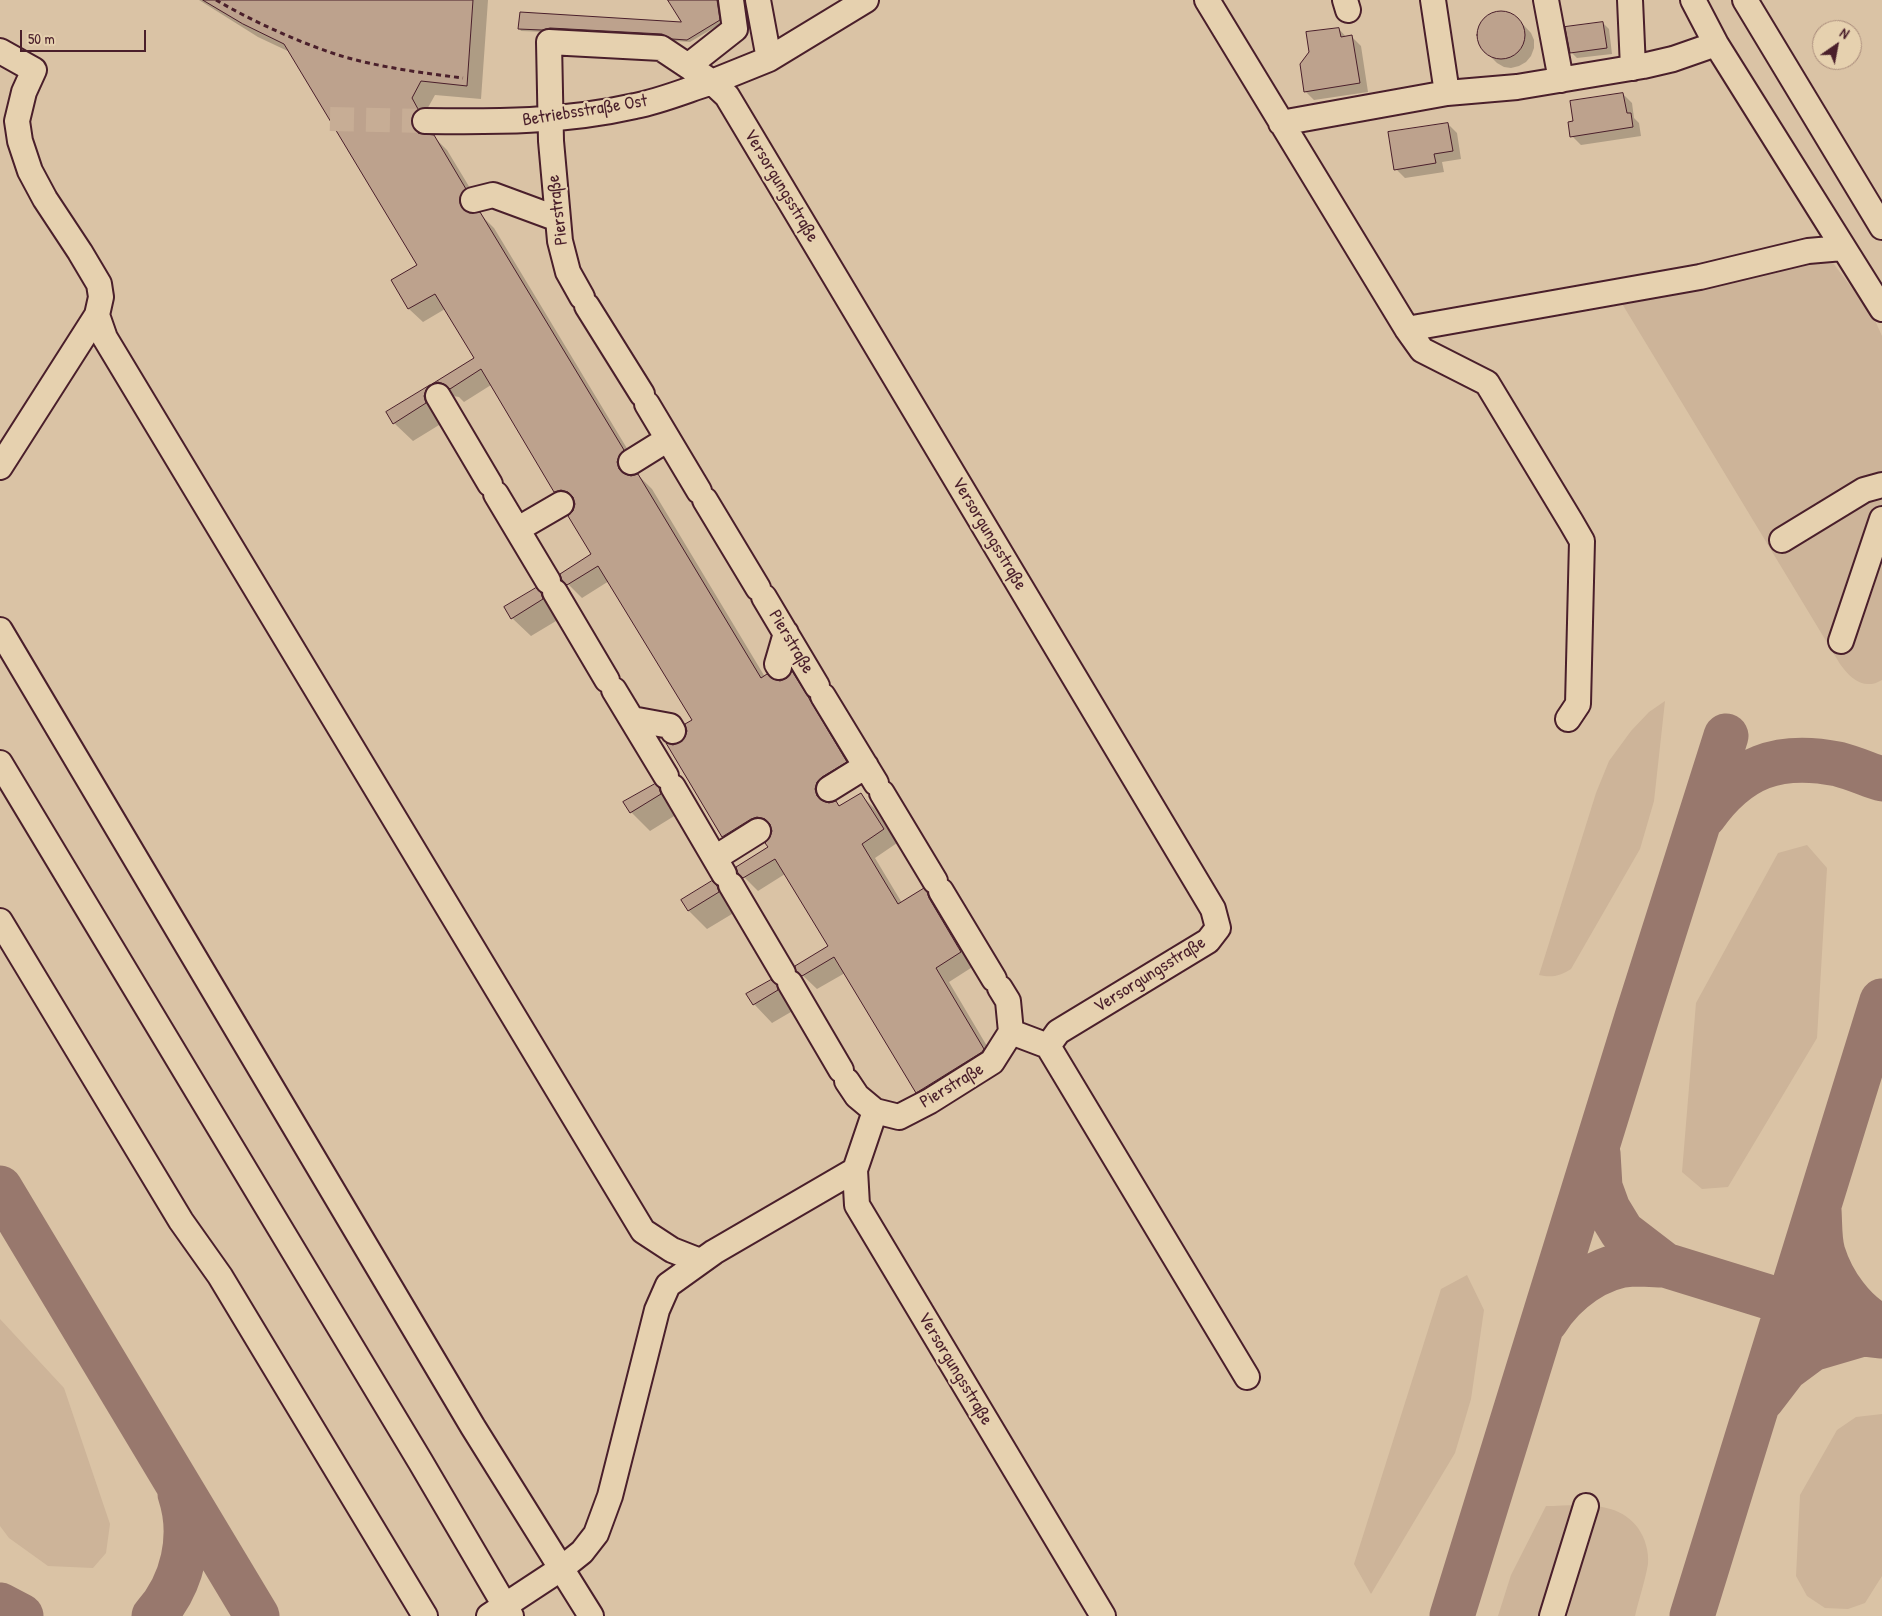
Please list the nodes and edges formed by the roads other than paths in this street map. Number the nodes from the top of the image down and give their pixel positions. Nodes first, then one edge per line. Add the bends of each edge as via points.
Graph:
1 (731, 0) edge
2 (758, 0) edge
3 (866, 0) edge
4 (1207, 0) edge
5 (1433, 0) edge
6 (1546, 0) edge
7 (1630, 0) edge
8 (1693, 0) edge
9 (1745, 0) edge
10 (1716, 44) junction
11 (0, 51) edge
12 (769, 58) junction
13 (688, 66) junction
14 (1633, 68) junction
15 (1561, 80) junction
16 (712, 82) junction
17 (1447, 93) junction
18 (425, 120) tunnel mouth
19 (551, 120) junction
20 (8, 121) edge
21 (1281, 123) junction
22 (1875, 199) edge
23 (473, 200) dead end
24 (558, 219) junction
25 (1882, 227) edge
26 (1844, 248) junction
27 (1882, 309) edge
28 (97, 315) junction
29 (1407, 329) junction
30 (438, 396) dead end
31 (668, 439) junction
32 (631, 462) dead end
33 (0, 467) edge
34 (1882, 484) edge
35 (561, 504) dead end
36 (1882, 519) edge
37 (518, 530) junction
38 (1782, 540) dead end
39 (0, 630) edge
40 (786, 633) junction
41 (1840, 641) dead end
42 (779, 667) dead end
43 (632, 719) junction
44 (1568, 719) dead end
45 (673, 731) dead end
46 (0, 764) edge
47 (744, 835) dead end
48 (723, 872) junction
49 (0, 921) edge
50 (1010, 1032) junction
51 (1048, 1046) junction
52 (875, 1111) junction
53 (855, 1170) junction
54 (700, 1261) junction
55 (1247, 1377) dead end
56 (1586, 1506) dead end
57 (562, 1568) junction
58 (502, 1613) edge
59 (425, 1616) edge
60 (590, 1616) edge
61 (1103, 1616) edge
62 (1552, 1616) edge

1 - 13 lane via 735,29
2 - 12 lane
3 - 12 lane
4 - 21 lane
5 - 17 lane
6 - 15 lane
7 - 14 lane
8 - 10 lane
9 - 22 lane
10 - 14 lane
10 - 26 lane
11 - 20 lane via 34,70
12 - 16 lane
13 - 16 lane
13 - 19 lane, Pierstraße via 661,48 549,42
14 - 15 lane
15 - 17 lane
16 - 19 lane, Betriebsstraße Ost via 636,106
16 - 51 lane, Versorgungsstraße via 727,96 1213,909 1218,928 1208,941 1058,1032
17 - 21 lane
18 - 19 lane, Betriebsstraße Ost
19 - 24 lane, Pierstraße
20 - 28 lane via 45,199 99,284 101,297
21 - 29 lane
22 - 25 lane
23 - 24 lane via 494,195
24 - 31 lane, Pierstraße via 568,272
26 - 27 lane
26 - 29 lane via 1808,251 1700,277
28 - 33 lane
28 - 54 lane via 105,338 643,1231 672,1250
29 - 44 lane via 1422,350 1487,383 1582,542 1578,704
30 - 37 lane, Pierstraße
31 - 32 lane
31 - 40 lane, Pierstraße
34 - 38 lane via 1864,490
35 - 37 lane
36 - 41 lane
37 - 43 lane, Pierstraße
39 - 57 lane via 473,1427
40 - 42 lane via 777,664
40 - 50 lane, Pierstraße via 820,691 857,779 938,886 1008,1001
43 - 45 lane via 670,726
43 - 48 lane, Pierstraße
46 - 58 lane
47 - 48 lane
48 - 52 lane, Pierstraße via 844,1076 857,1096
49 - 59 lane
50 - 51 lane
50 - 52 lane, Pierstraße via 992,1062 930,1101 899,1116
51 - 55 lane
52 - 53 lane, Versorgungsstraße
53 - 54 lane
53 - 61 lane, Versorgungsstraße via 857,1205
54 - 57 lane via 668,1285 657,1310 608,1504 596,1534 582,1552
56 - 62 lane
57 - 58 lane
57 - 60 lane

